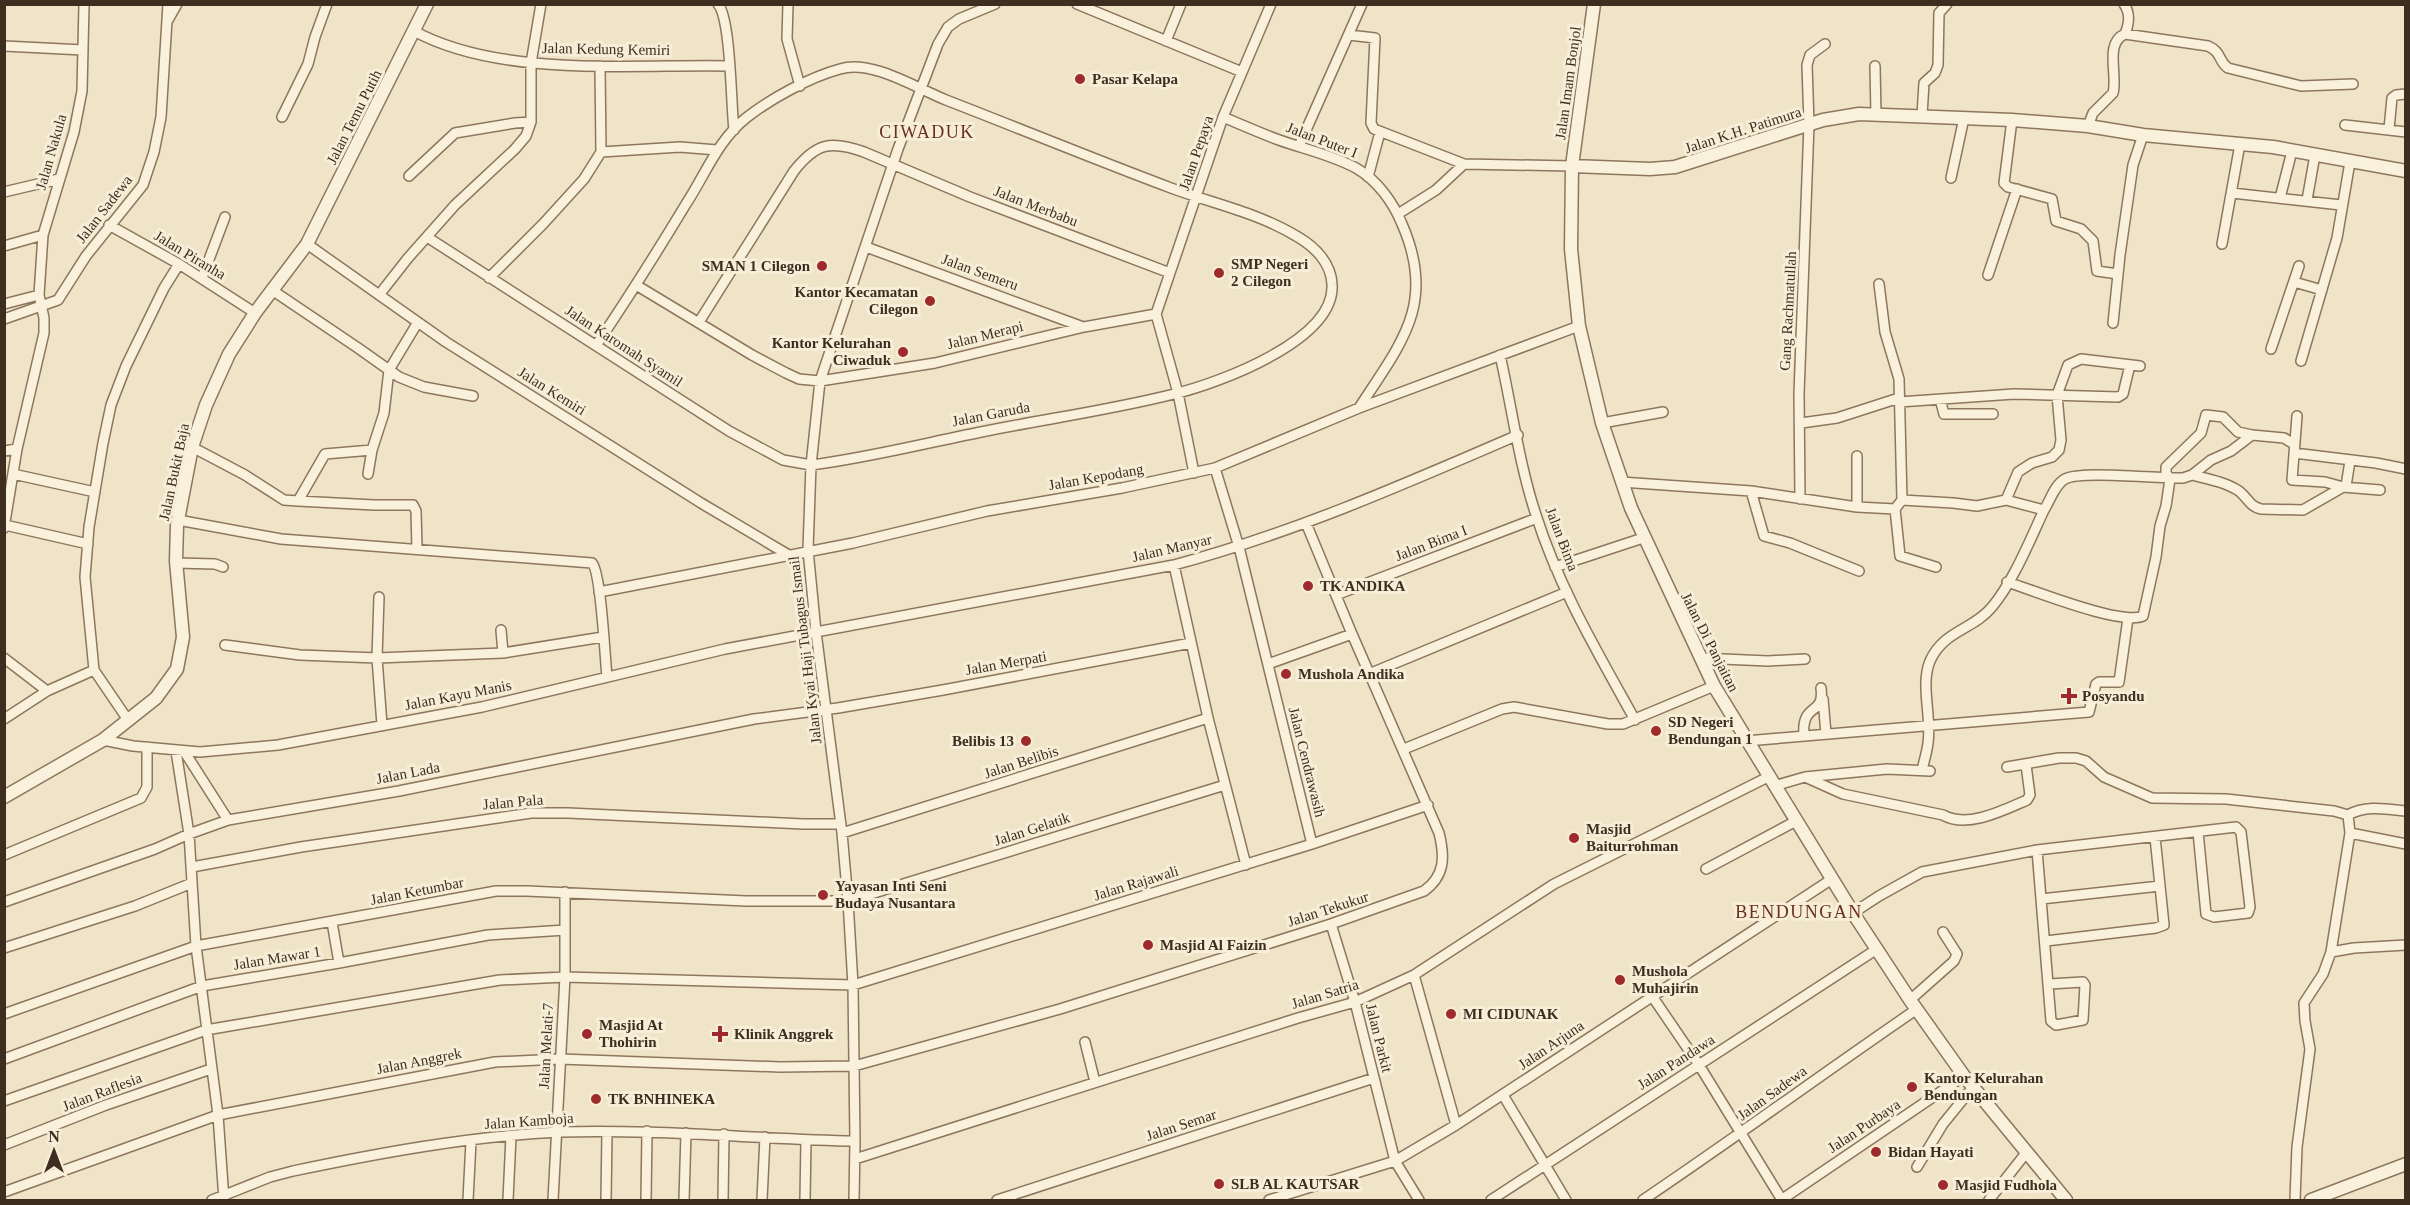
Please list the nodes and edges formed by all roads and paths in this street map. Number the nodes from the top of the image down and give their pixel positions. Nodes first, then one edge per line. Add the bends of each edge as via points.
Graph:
1 (84, 4) edge
2 (168, 4) edge
3 (177, 4) edge
4 (327, 4) edge
5 (427, 4) edge
6 (541, 4) edge
7 (718, 4) edge
8 (788, 4) edge
9 (995, 4) edge
10 (1181, 4) edge
11 (1271, 4) edge
12 (1362, 4) edge
13 (1594, 4) edge
14 (1947, 4) edge
15 (2124, 4) edge
16 (1084, 6) edge
17 (168, 20) junction
18 (414, 32) junction
19 (2125, 34) junction
20 (1349, 35) junction
21 (1166, 41) junction
22 (1825, 44) dead end
23 (4, 46) edge
24 (82, 50) junction
25 (531, 63) junction
26 (600, 66) junction
27 (729, 66) junction
28 (1875, 66) dead end
29 (1242, 72) junction
30 (2353, 84) dead end
31 (800, 86) junction
32 (921, 90) junction
33 (2406, 94) edge
34 (1876, 115) junction
35 (1922, 115) junction
36 (282, 117) dead end
37 (1223, 117) junction
38 (1964, 118) junction
39 (2012, 120) junction
40 (531, 122) junction
41 (1809, 124) junction
42 (2345, 124) dead end
43 (2088, 126) junction
44 (2389, 129) junction
45 (734, 130) junction
46 (1380, 132) junction
47 (2406, 132) edge
48 (2143, 135) junction
49 (2240, 144) junction
50 (1299, 146) junction
51 (717, 150) junction
52 (2292, 151) junction
53 (601, 152) junction
54 (2315, 154) junction
55 (2350, 162) junction
56 (893, 164) junction
57 (1464, 164) junction
58 (1572, 166) junction
59 (2406, 171) edge
60 (409, 176) dead end
61 (1368, 177) junction
62 (1951, 178) dead end
63 (59, 179) junction
64 (2017, 189) junction
65 (4, 192) edge
66 (2232, 193) junction
67 (1197, 196) junction
68 (2280, 198) junction
69 (2307, 200) junction
70 (2341, 205) junction
71 (1398, 214) junction
72 (225, 217) dead end
73 (109, 225) junction
74 (43, 236) junction
75 (427, 237) junction
76 (308, 244) junction
77 (2222, 244) dead end
78 (4, 246) edge
79 (866, 247) junction
80 (179, 264) junction
81 (2299, 266) dead end
82 (1170, 273) junction
83 (2118, 274) junction
84 (1988, 275) dead end
85 (202, 278) junction
86 (489, 278) junction
87 (2294, 282) junction
88 (1879, 284) dead end
89 (636, 285) junction
90 (272, 290) junction
91 (2322, 290) junction
92 (39, 295) junction
93 (379, 295) junction
94 (4, 304) edge
95 (42, 307) junction
96 (255, 313) junction
97 (1156, 314) junction
98 (4, 319) edge
99 (418, 322) junction
100 (699, 322) junction
101 (2113, 322) dead end
102 (1579, 326) junction
103 (1084, 327) junction
104 (597, 344) junction
105 (2271, 349) dead end
106 (1500, 355) junction
107 (2301, 361) dead end
108 (389, 370) junction
109 (820, 381) junction
110 (1178, 393) junction
111 (2057, 395) junction
112 (473, 396) dead end
113 (1940, 399) junction
114 (1899, 400) junction
115 (1359, 408) junction
116 (1663, 412) dead end
117 (1993, 414) dead end
118 (2297, 416) dead end
119 (1602, 423) junction
120 (1800, 423) junction
121 (1518, 435) junction
122 (2252, 435) junction
123 (192, 447) junction
124 (2294, 448) junction
125 (17, 449) junction
126 (372, 450) junction
127 (4, 451) edge
128 (1857, 456) dead end
129 (2350, 461) junction
130 (811, 465) junction
131 (1215, 468) junction
132 (2406, 469) edge
133 (1194, 473) junction
134 (13, 474) junction
135 (368, 474) dead end
136 (2192, 475) junction
137 (2170, 479) junction
138 (1621, 482) junction
139 (2345, 487) junction
140 (1751, 490) junction
141 (2380, 490) dead end
142 (95, 492) junction
143 (1800, 499) junction
144 (1902, 500) junction
145 (2006, 500) junction
146 (298, 501) junction
147 (1857, 507) junction
148 (1895, 509) junction
149 (2044, 510) junction
150 (1537, 518) junction
151 (178, 520) junction
152 (1306, 523) junction
153 (5, 526) edge
154 (1643, 538) junction
155 (88, 543) junction
156 (1239, 548) junction
157 (417, 549) junction
158 (808, 550) junction
159 (787, 554) junction
160 (177, 563) junction
161 (1174, 565) junction
162 (223, 567) dead end
163 (1556, 567) junction
164 (1936, 567) dead end
165 (1859, 571) dead end
166 (2007, 582) junction
167 (599, 592) junction
168 (1567, 592) junction
169 (1336, 595) junction
170 (379, 597) dead end
171 (2128, 618) junction
172 (501, 630) dead end
173 (816, 632) junction
174 (1352, 634) junction
175 (603, 637) junction
176 (1191, 643) junction
177 (225, 645) dead end
178 (503, 653) junction
179 (4, 658) edge
180 (377, 658) junction
181 (1700, 658) junction
182 (1805, 659) dead end
183 (1268, 664) junction
184 (94, 670) junction
185 (1369, 674) junction
186 (607, 677) junction
187 (1714, 686) junction
188 (1821, 688) dead end
189 (47, 691) junction
190 (1823, 699) junction
191 (827, 709) junction
192 (1208, 718) junction
193 (4, 719) edge
194 (128, 720) junction
195 (1635, 720) junction
196 (382, 725) junction
197 (1929, 725) junction
198 (1826, 734) junction
199 (1804, 736) junction
200 (103, 740) junction
201 (1746, 741) junction
202 (147, 747) junction
203 (1404, 749) junction
204 (180, 751) junction
205 (2026, 765) junction
206 (2007, 767) dead end
207 (1805, 777) junction
208 (1771, 782) junction
209 (1225, 785) junction
210 (4, 798) edge
211 (1428, 805) junction
212 (2406, 811) edge
213 (2348, 815) junction
214 (228, 820) junction
215 (1796, 821) junction
216 (842, 828) junction
217 (2198, 832) junction
218 (2350, 833) junction
219 (189, 834) junction
220 (2155, 837) junction
221 (1312, 844) junction
222 (2406, 844) edge
223 (2037, 850) junction
224 (4, 855) edge
225 (1246, 865) junction
226 (192, 867) junction
227 (1706, 869) dead end
228 (1832, 879) junction
229 (192, 884) junction
230 (2160, 886) junction
231 (564, 892) junction
232 (2042, 899) junction
233 (848, 901) junction
234 (4, 902) edge
235 (1853, 913) junction
236 (332, 922) junction
237 (1331, 924) junction
238 (566, 930) junction
239 (1943, 932) dead end
240 (2046, 941) junction
241 (2406, 945) edge
242 (196, 946) junction
243 (4, 948) edge
244 (1877, 949) junction
245 (2331, 952) junction
246 (339, 963) junction
247 (1414, 975) junction
248 (565, 977) junction
249 (2049, 984) junction
250 (853, 985) junction
251 (202, 986) junction
252 (1652, 996) junction
253 (1355, 1002) junction
254 (1913, 1004) junction
255 (4, 1014) edge
256 (206, 1030) junction
257 (1085, 1042) dead end
258 (4, 1059) edge
259 (560, 1059) junction
260 (1699, 1065) junction
261 (854, 1066) junction
262 (211, 1069) junction
263 (1964, 1076) junction
264 (1374, 1078) junction
265 (1095, 1082) junction
266 (1973, 1087) junction
267 (1503, 1095) junction
268 (4, 1101) edge
269 (218, 1115) junction
270 (1456, 1125) junction
271 (647, 1131) junction
272 (557, 1132) junction
273 (607, 1132) junction
274 (686, 1133) junction
275 (724, 1134) junction
276 (1741, 1134) junction
277 (512, 1136) junction
278 (765, 1137) junction
279 (806, 1140) junction
280 (471, 1141) junction
281 (855, 1141) junction
282 (4, 1145) edge
283 (2026, 1153) junction
284 (855, 1159) junction
285 (1395, 1161) junction
286 (2406, 1164) edge
287 (1545, 1166) junction
288 (1917, 1167) dead end
289 (4, 1192) edge
290 (224, 1198) edge
291 (2326, 1198) edge
292 (212, 1200) edge
293 (468, 1200) edge
294 (508, 1200) edge
295 (553, 1200) edge
296 (606, 1200) edge
297 (646, 1200) edge
298 (684, 1200) edge
299 (723, 1200) edge
300 (762, 1200) edge
301 (805, 1200) edge
302 (854, 1200) edge
303 (997, 1200) edge
304 (1269, 1200) edge
305 (1419, 1200) edge
306 (1491, 1200) edge
307 (1566, 1200) edge
308 (1643, 1200) edge
309 (1782, 1200) edge
310 (1989, 1200) edge
311 (2066, 1200) edge
312 (2295, 1200) edge
313 (2311, 1200) edge

1 - 24 street, Jalan Nakula
2 - 17 street, Jalan Sadewa
3 - 17 street
4 - 36 street via 308,64
5 - 18 street, Jalan Temu Putih
6 - 25 street
7 - 27 street
8 - 31 street via 787,39
9 - 32 street, Jalan Kyai Haji Tubagus Ismail via 948,27
10 - 21 street
11 - 29 street, Jalan Pepaya
12 - 20 street
13 - 58 street, Jalan Imam Bonjol
14 - 35 street via 1940,13 1938,65 1924,83
15 - 19 street via 2129,14
16 - 21 street
17 - 73 street, Jalan Sadewa via 161,117 154,152 143,185
18 - 25 street, Jalan Kedung Kemiri via 447,46
18 - 76 street, Jalan Temu Putih
19 - 30 street via 2208,46 2219,53 2228,68 2301,86
19 - 43 street via 2114,46 2113,93 2093,113
20 - 46 street via 1375,38 1371,126
20 - 50 street
21 - 29 street
22 - 41 street, Gang Rachmatullah via 1808,59
23 - 24 street
24 - 63 street, Jalan Nakula via 82,91
25 - 26 street, Jalan Kedung Kemiri
25 - 40 street
26 - 27 street, Jalan Kedung Kemiri
26 - 53 street
27 - 45 street
28 - 34 street
29 - 37 street, Jalan Pepaya
31 - 32 street, Jalan Garuda via 841,68 863,66
31 - 45 street, Jalan Garuda via 746,118
32 - 56 street, Jalan Kyai Haji Tubagus Ismail
32 - 67 street, Jalan Garuda
33 - 44 street via 2392,98
34 - 35 street, Jalan K.H. Patimura
34 - 41 street, Jalan K.H. Patimura via 1850,115
35 - 38 street, Jalan K.H. Patimura
37 - 50 street, Jalan Puter I
37 - 67 street, Jalan Pepaya
38 - 39 street, Jalan K.H. Patimura
38 - 62 street
39 - 43 street, Jalan K.H. Patimura
39 - 64 street via 2003,179 2006,186
40 - 60 street via 455,133
40 - 75 street via 515,149
41 - 58 street, Jalan K.H. Patimura via 1675,167
41 - 120 street, Gang Rachmatullah
42 - 44 street
43 - 48 street, Jalan K.H. Patimura
44 - 47 street
45 - 51 street, Jalan Garuda
46 - 57 street
46 - 61 street
48 - 49 street, Jalan K.H. Patimura
48 - 83 street via 2133,165
49 - 52 street, Jalan K.H. Patimura
49 - 66 street
50 - 61 street, Jalan Puter I via 1340,161
51 - 53 street via 680,147
51 - 89 street, Jalan Garuda
52 - 54 street, Jalan K.H. Patimura
52 - 68 street
53 - 86 street via 578,186
54 - 55 street, Jalan K.H. Patimura
54 - 69 street
55 - 59 street, Jalan K.H. Patimura
55 - 70 street
56 - 79 street, Jalan Kyai Haji Tubagus Ismail
56 - 82 street, Jalan Merbabu
56 - 100 street, Jalan Merbabu via 848,146 833,144 812,152 794,171
57 - 58 street
57 - 71 street via 1436,190
58 - 102 street, Jalan Di Panjaitan via 1570,228
61 - 71 street, Jalan Puter I
63 - 65 street
63 - 74 street, Jalan Nakula
64 - 83 street via 2052,199 2056,221 2081,229 2093,241 2097,271
64 - 84 street
66 - 68 street
66 - 77 street
67 - 82 street, Jalan Pepaya
67 - 110 street, Jalan Garuda via 1275,224 1302,239 1329,267 1332,292 1327,308 1312,326 1278,353
68 - 69 street
69 - 70 street
70 - 91 street via 2337,238
71 - 115 street, Jalan Puter I via 1415,263 1413,313 1402,340
72 - 85 street
73 - 80 street, Jalan Piranha
73 - 95 street, Jalan Sadewa via 58,300
74 - 78 street
74 - 92 street, Jalan Nakula
75 - 86 street, Jalan Karomah Syamil
75 - 93 street
76 - 90 street, Jalan Bukit Baja
76 - 93 street, Jalan Kemiri
79 - 103 street, Jalan Semeru
79 - 109 street, Jalan Kyai Haji Tubagus Ismail
80 - 85 street, Jalan Piranha
80 - 142 street via 151,313 111,405
81 - 87 street
82 - 97 street, Jalan Pepaya
83 - 101 street
85 - 96 street, Jalan Piranha
86 - 104 street, Jalan Karomah Syamil
87 - 91 street
87 - 105 street
88 - 114 street via 1887,340 1898,374
89 - 100 street, Jalan Merapi
89 - 104 street, Jalan Garuda
90 - 96 street, Jalan Bukit Baja
90 - 108 street
91 - 107 street
92 - 94 street
92 - 95 street, Jalan Nakula
93 - 99 street, Jalan Kemiri
95 - 98 street, Jalan Sadewa
95 - 125 street, Jalan Nakula via 44,333
96 - 123 street, Jalan Bukit Baja via 229,354
97 - 103 street, Jalan Merapi
97 - 110 street
99 - 108 street
99 - 159 street, Jalan Kemiri
100 - 109 street, Jalan Merapi via 791,376
102 - 106 street, Jalan Kepodang
102 - 119 street, Jalan Di Panjaitan
103 - 109 street, Jalan Merapi via 935,363
104 - 130 street, Jalan Karomah Syamil via 729,431 783,460
106 - 115 street, Jalan Kepodang
106 - 121 street, Jalan Bima
108 - 112 street via 423,387
108 - 126 street via 384,413
109 - 130 street, Jalan Kyai Haji Tubagus Ismail
110 - 130 street, Jalan Garuda
110 - 133 street
111 - 111 street via 2121,396 2135,365 2081,359 2073,362 2068,365
111 - 113 street
111 - 145 street via 2059,450 2053,457 2018,472
113 - 114 street
113 - 117 street via 1944,414
114 - 120 street via 1837,418
114 - 144 street
115 - 131 street, Jalan Kepodang
116 - 119 street
118 - 124 street
119 - 138 street, Jalan Di Panjaitan
120 - 143 street, Gang Rachmatullah
121 - 150 street, Jalan Bima
121 - 152 street, Jalan Manyar
122 - 124 street via 2284,438
122 - 136 street
122 - 137 street via 2238,432 2223,417 2206,416 2201,433 2166,466
123 - 146 street via 284,500
123 - 151 street, Jalan Bukit Baja
124 - 129 street
124 - 139 street via 2293,481
125 - 127 street
125 - 134 street, Jalan Nakula
126 - 135 street
126 - 146 street via 325,454
128 - 147 street
129 - 132 street
129 - 139 street
130 - 158 street, Jalan Kyai Haji Tubagus Ismail
131 - 133 street, Jalan Kepodang
131 - 156 street, Jalan Cendrawasih
133 - 158 street, Jalan Kepodang via 987,511
134 - 142 street
134 - 153 street, Jalan Nakula
136 - 137 street
136 - 139 street via 2224,483 2261,509 2303,510
137 - 149 street via 2067,478 2058,485
137 - 171 street via 2143,616
138 - 140 street
138 - 154 street, Jalan Di Panjaitan
139 - 141 street
140 - 143 street
140 - 165 street via 1764,536
142 - 155 street
143 - 147 street
144 - 145 street via 1977,506
144 - 148 street
145 - 149 street
146 - 157 street via 413,505
147 - 148 street
148 - 164 street via 1899,556
149 - 166 street
150 - 163 street, Jalan Bima
150 - 169 street, Jalan Bima I
151 - 157 street via 281,539
151 - 160 street, Jalan Bukit Baja
152 - 156 street, Jalan Manyar
152 - 169 street, Jalan Tekukur
153 - 155 street
154 - 163 street
154 - 181 street, Jalan Di Panjaitan
155 - 184 street via 85,577
156 - 161 street, Jalan Manyar
156 - 183 street, Jalan Cendrawasih
157 - 167 street via 592,563
158 - 159 street, Jalan Kepodang
158 - 173 street, Jalan Kyai Haji Tubagus Ismail
159 - 167 street, Jalan Kepodang
160 - 162 street
160 - 194 street, Jalan Bukit Baja via 183,637 177,669 149,704
161 - 173 street, Jalan Manyar
161 - 176 street
163 - 168 street, Jalan Bima
166 - 171 street
166 - 197 street via 1987,612 1950,635 1935,651 1927,674
167 - 175 street
168 - 185 street
168 - 195 street, Jalan Bima
169 - 174 street, Jalan Tekukur
170 - 180 street
171 - 197 street via 2119,682 2096,684 2089,712
172 - 178 street
173 - 186 street, Jalan Kayu Manis
173 - 191 street, Jalan Kyai Haji Tubagus Ismail
174 - 183 street
174 - 185 street, Jalan Tekukur
175 - 178 street
175 - 186 street
176 - 191 street, Jalan Merpati
176 - 192 street
177 - 180 street via 300,655
178 - 180 street
179 - 189 street
180 - 196 street
181 - 182 street
181 - 187 street, Jalan Di Panjaitan
183 - 221 street, Jalan Cendrawasih
184 - 189 street
184 - 194 street
185 - 203 street, Jalan Tekukur
186 - 196 street, Jalan Kayu Manis via 482,707
187 - 195 street
187 - 201 street, Jalan Di Panjaitan
188 - 190 street
189 - 193 street
190 - 198 street
190 - 199 street via 1805,716
191 - 214 street, Jalan Lada via 754,719 399,791
191 - 216 street, Jalan Kyai Haji Tubagus Ismail
192 - 209 street
192 - 216 street, Jalan Belibis
194 - 200 street, Jalan Bukit Baja
195 - 203 street via 1608,724 1514,707
196 - 204 street, Jalan Kayu Manis via 278,745
197 - 198 street
197 - 207 street, Jalan Satria via 1926,770 1887,769
198 - 199 street
199 - 201 street
200 - 202 street, Jalan Kayu Manis
200 - 210 street, Jalan Bukit Baja
201 - 208 street, Jalan Di Panjaitan
202 - 204 street, Jalan Kayu Manis
202 - 224 street via 147,787 141,798
203 - 211 street, Jalan Tekukur
204 - 214 street
204 - 219 street
205 - 206 street
205 - 207 street via 2029,798 1974,820 1956,820 1844,794
205 - 213 street via 2076,758 2086,761 2104,777 2152,798 2226,799
207 - 208 street, Jalan Satria
208 - 215 street, Jalan Di Panjaitan
208 - 247 street, Jalan Satria via 1554,884
209 - 225 street
209 - 233 street, Jalan Gelatik
211 - 221 street, Jalan Rajawali
211 - 237 street, Jalan Tekukur via 1442,844 1440,875 1435,884
212 - 213 street via 2369,809
213 - 218 street
214 - 219 street, Jalan Lada
215 - 227 street
215 - 228 street, Jalan Di Panjaitan
216 - 226 street, Jalan Pala via 531,813
216 - 233 street, Jalan Kyai Haji Tubagus Ismail
217 - 217 street via 2233,827 2241,830 2248,913 2214,917 2206,914
217 - 220 street
218 - 222 street
218 - 245 street
219 - 226 street
219 - 234 street, Jalan Lada
220 - 223 street
220 - 230 street
221 - 225 street, Jalan Rajawali
223 - 232 street
223 - 235 street via 1922,872
225 - 250 street, Jalan Rajawali
226 - 229 street
228 - 235 street, Jalan Di Panjaitan
228 - 252 street, Jalan Arjuna
229 - 242 street
229 - 243 street
230 - 232 street
230 - 240 street via 2165,923 2161,927
231 - 233 street, Jalan Ketumbar via 746,901
231 - 236 street, Jalan Ketumbar via 496,891
231 - 238 street, Jalan Melati-7
232 - 240 street
233 - 250 street, Jalan Kyai Haji Tubagus Ismail
235 - 244 street, Jalan Di Panjaitan
236 - 242 street, Jalan Ketumbar
236 - 246 street
237 - 253 street, Jalan Parkit
237 - 261 street, Jalan Tekukur via 1060,1009
238 - 246 street, Jalan Mawar 1 via 488,935
238 - 248 street, Jalan Melati-7
239 - 254 street, Jalan Sadewa via 1957,954
240 - 249 street
241 - 245 street
242 - 251 street
242 - 255 street, Jalan Ketumbar
244 - 254 street, Jalan Di Panjaitan
244 - 260 street, Jalan Pandawa
245 - 312 street via 2323,974 2304,1003 2310,1049 2297,1147
246 - 251 street, Jalan Mawar 1
247 - 253 street, Jalan Satria
247 - 270 street
248 - 250 street, Jalan Rajawali
248 - 256 street, Jalan Rajawali via 500,980
248 - 259 street, Jalan Melati-7
249 - 249 street via 2052,1024 2084,1020 2083,982
250 - 261 street, Jalan Kyai Haji Tubagus Ismail
251 - 256 street
251 - 258 street, Jalan Mawar 1
252 - 260 street
252 - 267 street, Jalan Arjuna
253 - 264 street, Jalan Parkit
253 - 265 street, Jalan Satria
254 - 263 street, Jalan Di Panjaitan
254 - 276 street, Jalan Sadewa
256 - 262 street
256 - 268 street, Jalan Rajawali
257 - 265 street
259 - 261 street, Jalan Anggrek
259 - 269 street, Jalan Anggrek via 495,1062
259 - 272 street, Jalan Melati-7
260 - 276 street
260 - 287 street, Jalan Pandawa
261 - 281 street, Jalan Kyai Haji Tubagus Ismail
262 - 269 street
262 - 282 street, Jalan Raflesia
263 - 266 street
263 - 309 street, Jalan Purbaya
264 - 285 street, Jalan Parkit
264 - 303 street, Jalan Semar
265 - 284 street, Jalan Satria
266 - 283 street
266 - 288 street via 1943,1124
267 - 270 street, Jalan Arjuna
267 - 287 street
269 - 289 street, Jalan Anggrek
269 - 290 street
270 - 285 street, Jalan Arjuna
271 - 273 street, Jalan Kamboja
271 - 274 street, Jalan Kamboja
271 - 297 street
272 - 273 street, Jalan Kamboja
272 - 277 street, Jalan Kamboja
272 - 295 street, Jalan Melati-7
273 - 296 street
274 - 275 street, Jalan Kamboja
274 - 298 street
275 - 278 street, Jalan Kamboja
275 - 299 street
276 - 308 street, Jalan Sadewa
276 - 309 street
277 - 280 street, Jalan Kamboja
277 - 294 street
278 - 279 street, Jalan Kamboja
278 - 300 street
279 - 281 street, Jalan Kamboja
279 - 301 street
280 - 290 street, Jalan Kamboja via 293,1171
280 - 293 street
281 - 284 street, Jalan Kyai Haji Tubagus Ismail
283 - 310 street
283 - 311 street
284 - 302 street, Jalan Kyai Haji Tubagus Ismail
285 - 304 street, Jalan Arjuna
285 - 305 street, Jalan Parkit
286 - 291 street
287 - 306 street, Jalan Pandawa
287 - 307 street
290 - 292 street, Jalan Kamboja
291 - 313 street

